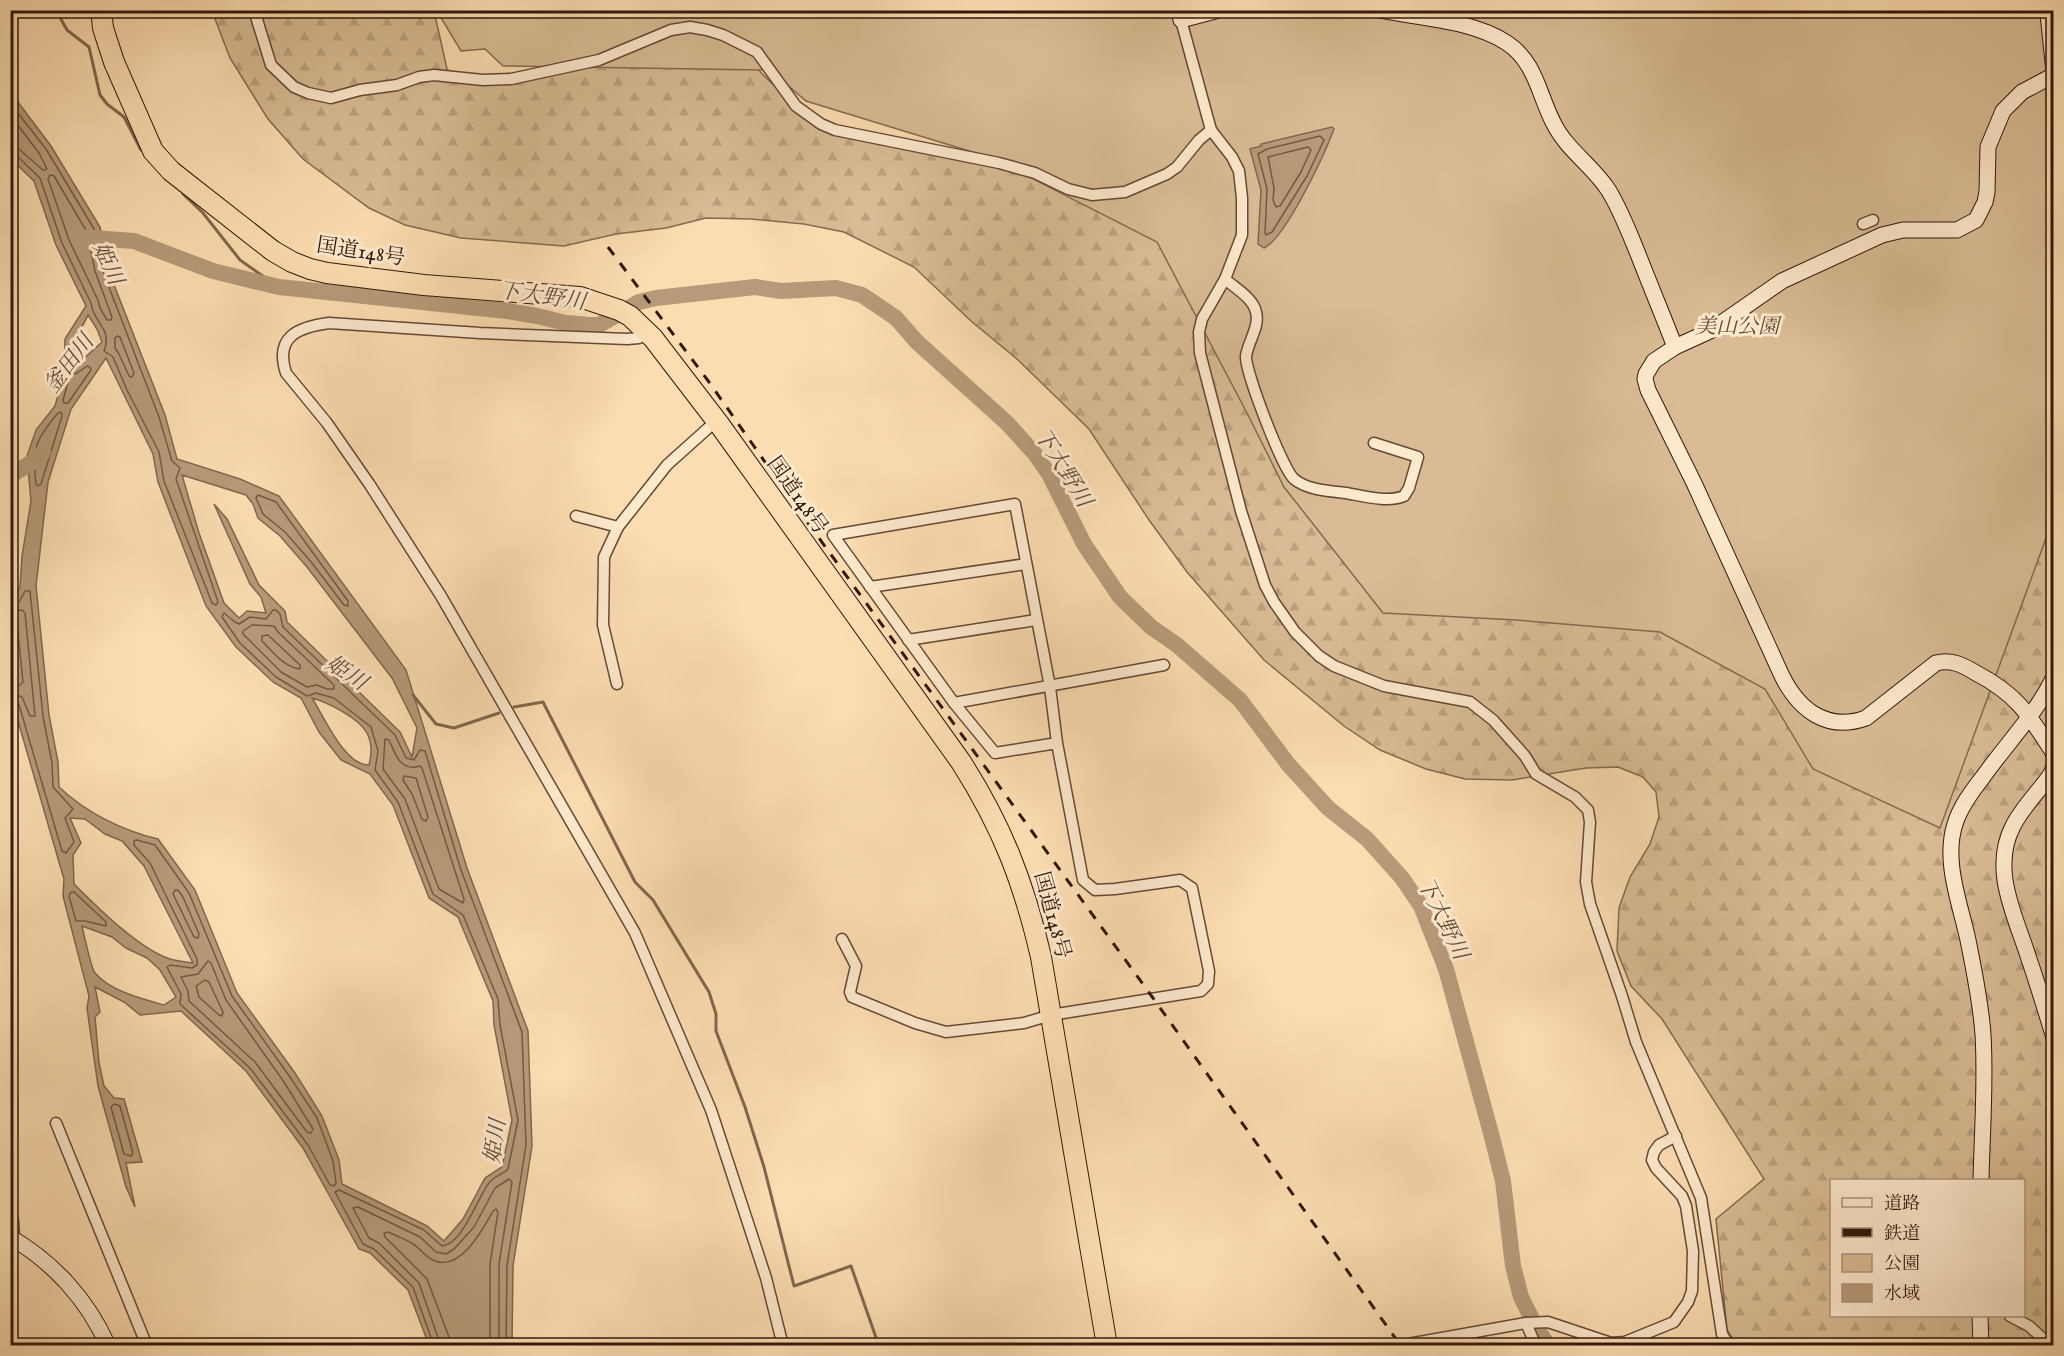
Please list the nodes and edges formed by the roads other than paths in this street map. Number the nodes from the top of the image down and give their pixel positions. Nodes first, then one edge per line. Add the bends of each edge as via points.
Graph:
1 (101, 10) edge
2 (254, 10) edge
3 (1219, 10) edge
4 (1379, 10) edge
5 (2048, 14) dead end
6 (1180, 15) edge
7 (1448, 17) edge
8 (2054, 74) edge
9 (1211, 130) junction
10 (1225, 279) junction
11 (646, 331) junction
12 (1675, 347) junction
13 (716, 421) junction
14 (1374, 443) dead end
15 (576, 516) dead end
16 (618, 527) junction
17 (1026, 564) junction
18 (870, 587) junction
19 (1036, 620) junction
20 (908, 640) junction
21 (1164, 665) dead end
22 (2054, 677) edge
23 (617, 684) dead end
24 (1050, 687) junction
25 (954, 703) junction
26 (2030, 717) junction
27 (1057, 743) junction
28 (2054, 754) edge
29 (2054, 766) edge
30 (842, 939) dead end
31 (1051, 1015) junction
32 (2054, 1038) edge
33 (56, 1123) dead end
34 (1676, 1136) junction
35 (1981, 1179) edge
36 (10, 1220) edge
37 (12, 1240) edge
38 (1980, 1317) edge
39 (2012, 1317) edge
40 (1526, 1323) junction
41 (108, 1346) edge
42 (147, 1346) edge
43 (783, 1346) edge
44 (1107, 1346) edge
45 (1397, 1346) edge
46 (1536, 1346) edge
47 (1729, 1346) edge
48 (1980, 1346) edge
49 (2051, 1346) edge

1 - 11 highway, 国道148号 via 114,62 158,158 189,186 292,262 327,273 424,285 580,297 622,312
2 - 9 street via 271,65 294,87 331,98 434,75 511,79 599,60 670,30 707,30 757,52 796,106 821,124 999,163 1092,195 1125,192 1167,174
3 - 6 street
4 - 7 street
5 - 8 street
6 - 9 street
7 - 12 street via 1510,45 1535,75 1554,124 1592,168 1621,213
8 - 12 street via 2022,92 2003,111 1988,147 1987,192 1976,220 1957,230 1903,230 1882,235 1782,281 1710,331
9 - 10 street via 1239,171 1242,198 1242,235
10 - 14 street via 1249,300 1256,312 1246,357 1289,474 1318,489 1390,499 1404,496 1418,457
10 - 34 street via 1202,319 1200,353 1265,585 1295,632 1326,661 1384,686 1470,702 1493,720 1536,774 1575,797 1588,810 1586,882 1590,904 1636,1042
11 - 13 highway, 国道148号
11 - 43 street via 639,338 627,339 329,323 310,325 291,335 283,352 283,364 370,485 441,596 634,933 711,1110
12 - 26 street via 1650,365 1645,379 1648,390 1790,691 1803,705 1819,718 1854,722 1866,718 1936,663 1945,661 1963,665 1990,680 2014,698
13 - 16 street via 666,465
13 - 31 highway, 国道148号 via 980,791 1021,880
15 - 16 street
16 - 23 street via 604,557 602,614
17 - 18 street
17 - 18 street via 1015,504 833,535
17 - 19 street
18 - 20 street
19 - 20 street
19 - 24 street
20 - 25 street
21 - 24 street
22 - 26 street
24 - 25 street
24 - 27 street
25 - 27 street via 995,753
26 - 28 street
26 - 35 street via 1973,790 1956,822 1951,843 1953,874 1983,1035
27 - 31 street via 1083,880 1095,890 1180,880 1192,888 1209,971 1208,984 1201,991
29 - 32 street via 2012,826 2005,849 2004,876 2007,896
30 - 31 street via 856,966 852,997 915,1023 946,1032 1023,1023
31 - 44 highway, 国道148号
33 - 42 street
34 - 40 street via 1659,1145 1652,1160 1682,1197 1694,1251 1689,1302 1674,1322 1625,1342 1611,1343 1548,1322
34 - 47 street via 1701,1198 1722,1334
36 - 37 street via 15,1228
37 - 41 street via 57,1270 83,1303
38 - 48 street
39 - 49 street via 2030,1326
40 - 45 street
40 - 46 street

